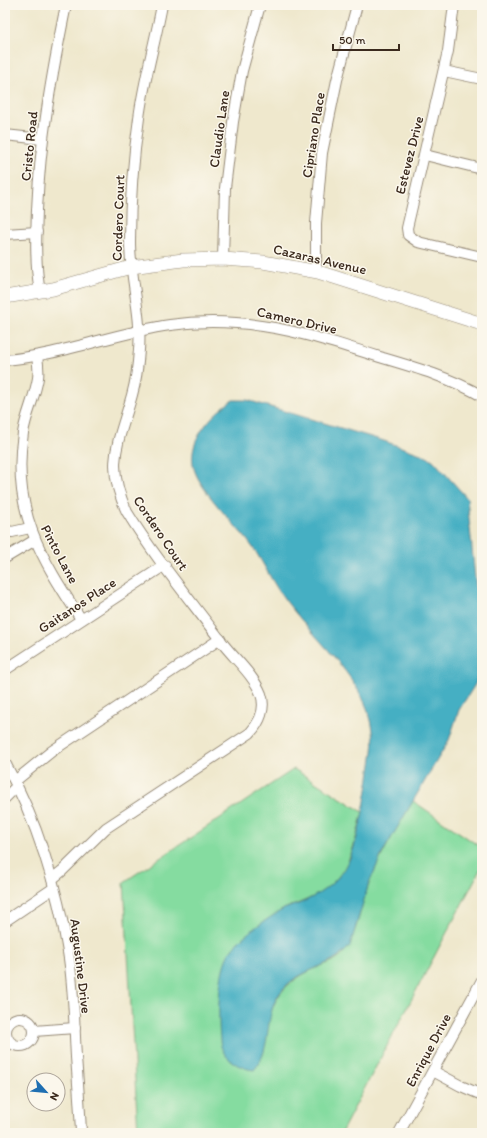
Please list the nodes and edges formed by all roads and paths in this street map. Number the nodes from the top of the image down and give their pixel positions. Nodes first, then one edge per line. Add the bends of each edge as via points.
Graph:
1 (66, 5) edge
2 (162, 5) edge
3 (260, 5) edge
4 (357, 5) edge
5 (454, 5) edge
6 (444, 71) junction
7 (482, 79) edge
8 (5, 135) edge
9 (42, 139) junction
10 (425, 155) junction
11 (482, 169) edge
12 (36, 232) junction
13 (5, 234) edge
14 (482, 257) edge
15 (223, 259) junction
16 (131, 267) junction
17 (316, 272) junction
18 (40, 292) junction
19 (5, 297) edge
20 (482, 324) edge
21 (140, 330) junction
22 (37, 356) junction
23 (5, 360) edge
24 (482, 396) edge
25 (30, 528) junction
26 (5, 530) edge
27 (34, 540) junction
28 (5, 558) edge
29 (165, 565) junction
30 (81, 619) junction
31 (220, 639) junction
32 (5, 670) edge
33 (5, 763) edge
34 (16, 783) junction
35 (5, 798) edge
36 (53, 883) junction
37 (5, 921) edge
38 (482, 981) edge
39 (75, 1028) junction
40 (34, 1031) dead end
41 (433, 1071) junction
42 (482, 1095) edge
43 (80, 1133) edge
44 (399, 1133) edge

1 - 9 street, Cristo Road
2 - 16 street, Cordero Court via 139,118 131,209
3 - 15 street, Claudio Lane via 242,71 233,122 225,188
4 - 17 street, Cipriano Place via 337,80 322,153 317,210
5 - 6 street, Estevez Drive via 452,33
6 - 7 street
6 - 10 street, Estevez Drive
8 - 9 street
9 - 12 street, Cristo Road
10 - 11 street
10 - 14 street, Estevez Drive via 408,220 408,235 418,242
12 - 13 street
12 - 18 street, Cristo Road
15 - 16 street, Cazaras Avenue via 183,260
15 - 17 street, Cazaras Avenue via 264,262
16 - 18 street, Cazaras Avenue
16 - 21 street, Cordero Court
17 - 20 street, Cazaras Avenue
18 - 19 street, Cazaras Avenue
21 - 22 street, Camero Drive
21 - 24 street, Camero Drive via 198,322 276,327 429,373
21 - 29 street, Cordero Court via 133,394 117,442 115,472 120,498 127,512
22 - 23 street, Camero Drive
22 - 25 street, Pinto Lane via 38,376 23,432 21,450 22,493
25 - 26 street via 12,532
25 - 27 street, Pinto Lane
27 - 28 street
27 - 30 street, Pinto Lane via 54,578
29 - 30 street, Gaitanos Place
29 - 31 street, Cordero Court
30 - 32 street, Gaitanos Place
31 - 34 street via 52,750
31 - 36 street, Cordero Court via 261,695 262,711 256,726 250,733 106,828
33 - 34 street, Augustine Drive
34 - 35 street
34 - 36 street, Augustine Drive via 42,847
36 - 37 street, Cordero Court
36 - 39 street, Augustine Drive via 68,951
38 - 41 street, Enrique Drive
39 - 40 street
39 - 43 street, Augustine Drive
41 - 42 street
41 - 44 street, Enrique Drive

